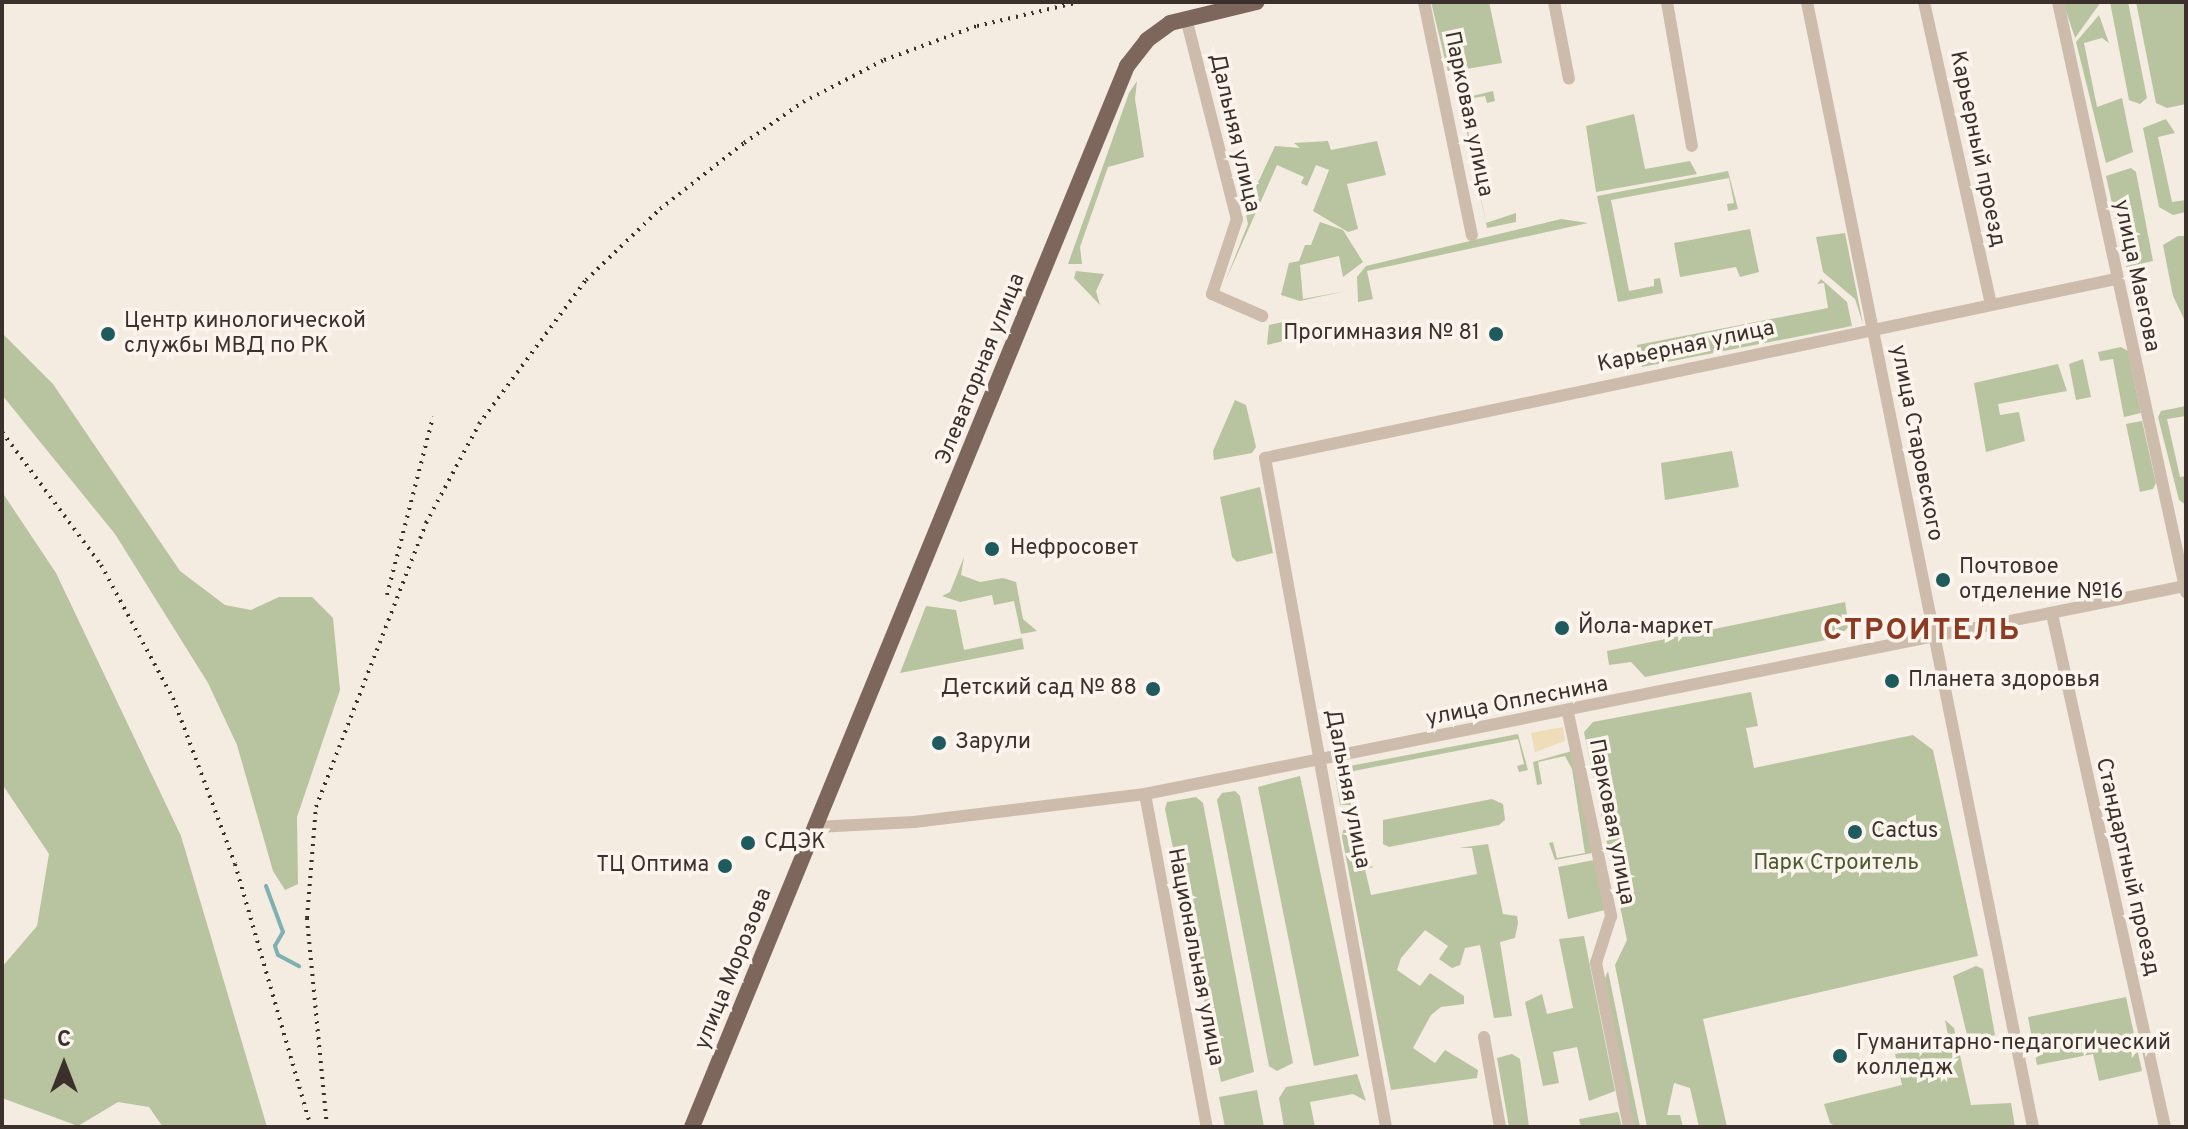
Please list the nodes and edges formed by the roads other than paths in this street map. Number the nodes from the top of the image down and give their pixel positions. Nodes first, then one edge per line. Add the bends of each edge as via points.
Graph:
1 (1257, 2) edge
2 (1424, 2) edge
3 (1554, 2) edge
4 (1667, 2) edge
5 (1807, 2) edge
6 (1924, 2) edge
7 (2058, 2) edge
8 (1186, 18) junction
9 (1569, 79) dead end
10 (1692, 146) dead end
11 (1472, 235) dead end
12 (2116, 279) junction
13 (1991, 304) junction
14 (1262, 316) dead end
15 (1872, 329) junction
16 (1265, 458) joint
17 (2183, 557) edge
18 (2185, 589) edge
19 (2052, 614) junction
20 (1934, 638) junction
21 (1568, 713) junction
22 (1321, 761) junction
23 (1145, 794) junction
24 (816, 827) junction
25 (1484, 1037) dead end
26 (692, 1127) edge
27 (1207, 1127) edge
28 (1386, 1127) edge
29 (1500, 1127) edge
30 (1629, 1127) edge
31 (2033, 1127) edge
32 (2165, 1127) edge

1 - 8 main road, Элеваторная улица
2 - 11 street, Парковая улица
3 - 9 street
4 - 10 street
5 - 15 street, улица Старовского
6 - 13 street, Карьерный проезд
7 - 12 street, улица Маегова
8 - 14 street, Дальняя улица via 1237,219 1212,294
8 - 24 main road, Элеваторная улица via 1153,34 1121,78
12 - 13 street, Карьерная улица
12 - 17 street, улица Маегова
13 - 15 street, Карьерная улица
15 - 16 street, Карьерная улица
15 - 20 street, улица Старовского
16 - 22 street, Дальняя улица
17 - 18 street, улица Оплеснина
18 - 19 street, улица Оплеснина
19 - 20 street, улица Оплеснина
19 - 32 street, Стандартный проезд
20 - 21 street, улица Оплеснина
20 - 31 street, улица Старовского
21 - 22 street, улица Оплеснина
21 - 30 street, Парковая улица via 1611,916 1596,963
22 - 23 street, улица Оплеснина
22 - 28 street, Дальняя улица
23 - 24 street, улица Оплеснина via 929,820
23 - 27 street, Национальная улица
24 - 26 main road, улица Морозова
25 - 29 street

